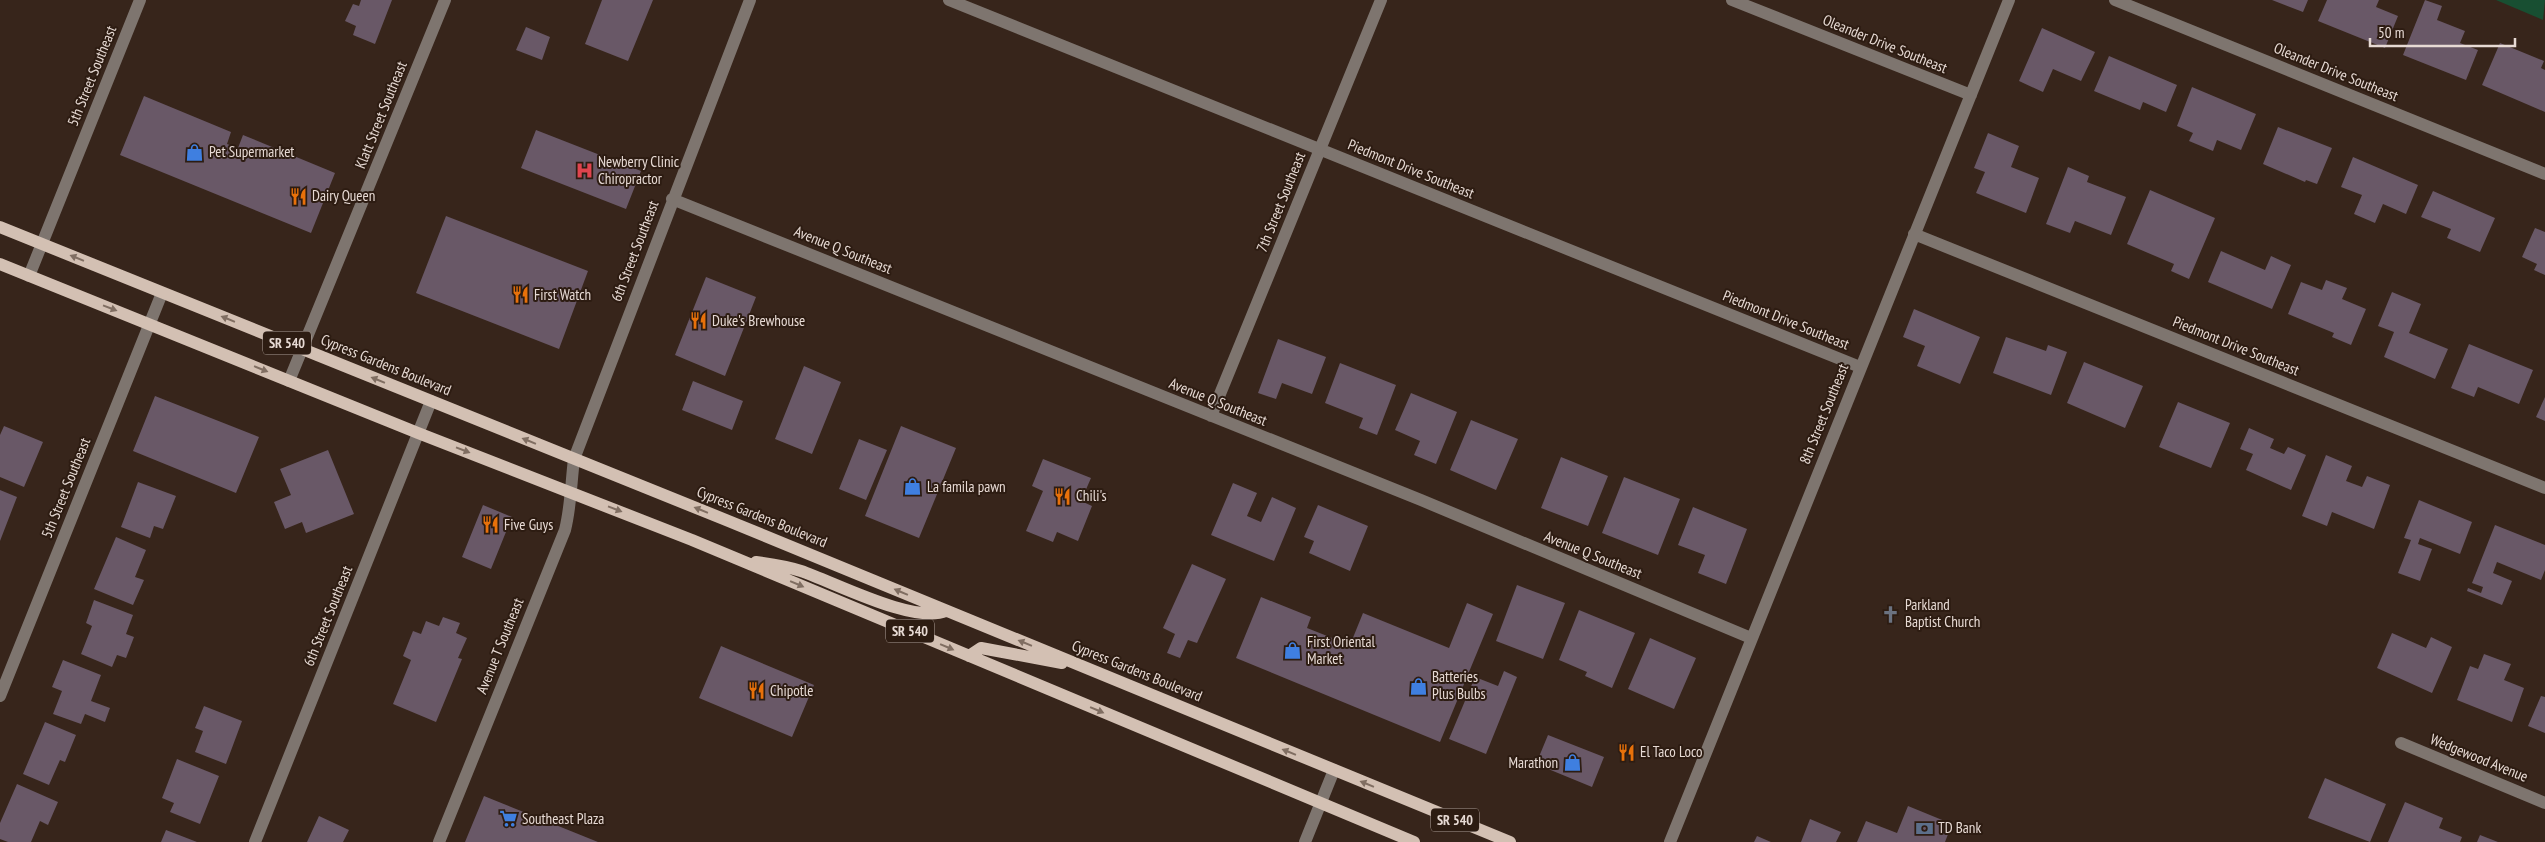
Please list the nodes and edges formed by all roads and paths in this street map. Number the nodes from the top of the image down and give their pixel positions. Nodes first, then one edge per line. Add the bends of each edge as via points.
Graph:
1 (140, 0) edge
2 (445, 0) edge
3 (750, 0) edge
4 (949, 0) edge
5 (1381, 0) edge
6 (1732, 0) edge
7 (2009, 0) edge
8 (2115, 0) edge
9 (1971, 95) junction
10 (1320, 150) junction
11 (2545, 174) edge
12 (672, 199) junction
13 (0, 228) edge
14 (1914, 234) junction
15 (42, 244) junction
16 (0, 264) edge
17 (30, 276) junction
18 (162, 293) junction
19 (150, 323) junction
20 (302, 349) junction
21 (1860, 368) junction
22 (289, 381) junction
23 (431, 401) junction
24 (1211, 416) junction
25 (418, 433) junction
26 (574, 459) junction
27 (2545, 488) edge
28 (569, 491) junction
29 (742, 561) junction
30 (946, 611) junction
31 (1750, 638) junction
32 (970, 656) junction
33 (1077, 664) junction
34 (0, 696) edge
35 (2401, 743) dead end
36 (1334, 770) junction
37 (2545, 802) edge
38 (1321, 803) junction
39 (255, 842) edge
40 (439, 842) edge
41 (1305, 842) edge
42 (1414, 842) edge
43 (1510, 842) edge
44 (1670, 842) edge

1 - 15 street, 5th Street Southeast
2 - 20 street, Klatt Street Southeast
3 - 12 street, 6th Street Southeast
4 - 10 street, Piedmont Drive Southeast
5 - 10 street, 7th Street Southeast
6 - 9 street, Oleander Drive Southeast
7 - 9 street, 8th Street Southeast
8 - 11 street, Oleander Drive Southeast
9 - 14 street, 8th Street Southeast
10 - 21 street, Piedmont Drive Southeast
10 - 24 street, 7th Street Southeast
12 - 24 street, Avenue Q Southeast
12 - 26 street, 6th Street Southeast
13 - 15 main road, Cypress Gardens Boulevard / SR 540
14 - 21 street, 8th Street Southeast
14 - 27 street, Piedmont Drive Southeast
15 - 17 street, 5th Street Southeast
18 -> 15 main road, Cypress Gardens Boulevard / SR 540
16 - 17 main road, SR 540
17 -> 19 main road, SR 540
18 - 19 street, 5th Street Southeast
20 -> 18 main road, Cypress Gardens Boulevard / SR 540
19 -> 22 main road, SR 540
19 - 34 street, 5th Street Southeast
20 - 22 street, Klatt Street Southeast
23 -> 20 main road, Cypress Gardens Boulevard / SR 540
21 - 31 street, 8th Street Southeast
22 - 25 main road, SR 540
23 - 25 street, 6th Street Southeast
26 -> 23 main road, Cypress Gardens Boulevard / SR 540
24 - 31 street, Avenue Q Southeast
25 -> 28 main road, SR 540
25 - 39 street, 6th Street Southeast
26 - 28 street, Avenue T Southeast
30 -> 26 main road, Cypress Gardens Boulevard / SR 540
28 -> 29 main road, SR 540
28 - 40 street, Avenue T Southeast via 571,505 565,530
29 - 30 main road via 800,570 908,612 936,615
29 -> 32 main road, SR 540
33 -> 30 main road, Cypress Gardens Boulevard / SR 540
31 - 44 street, 8th Street Southeast
32 - 33 main road via 981,648 997,649 1050,662
32 -> 38 main road, SR 540
36 -> 33 main road, Cypress Gardens Boulevard / SR 540
35 - 37 street, Wedgewood Avenue
36 - 38 street
43 -> 36 main road, Cypress Gardens Boulevard / SR 540
38 - 41 street
38 - 42 main road, SR 540

